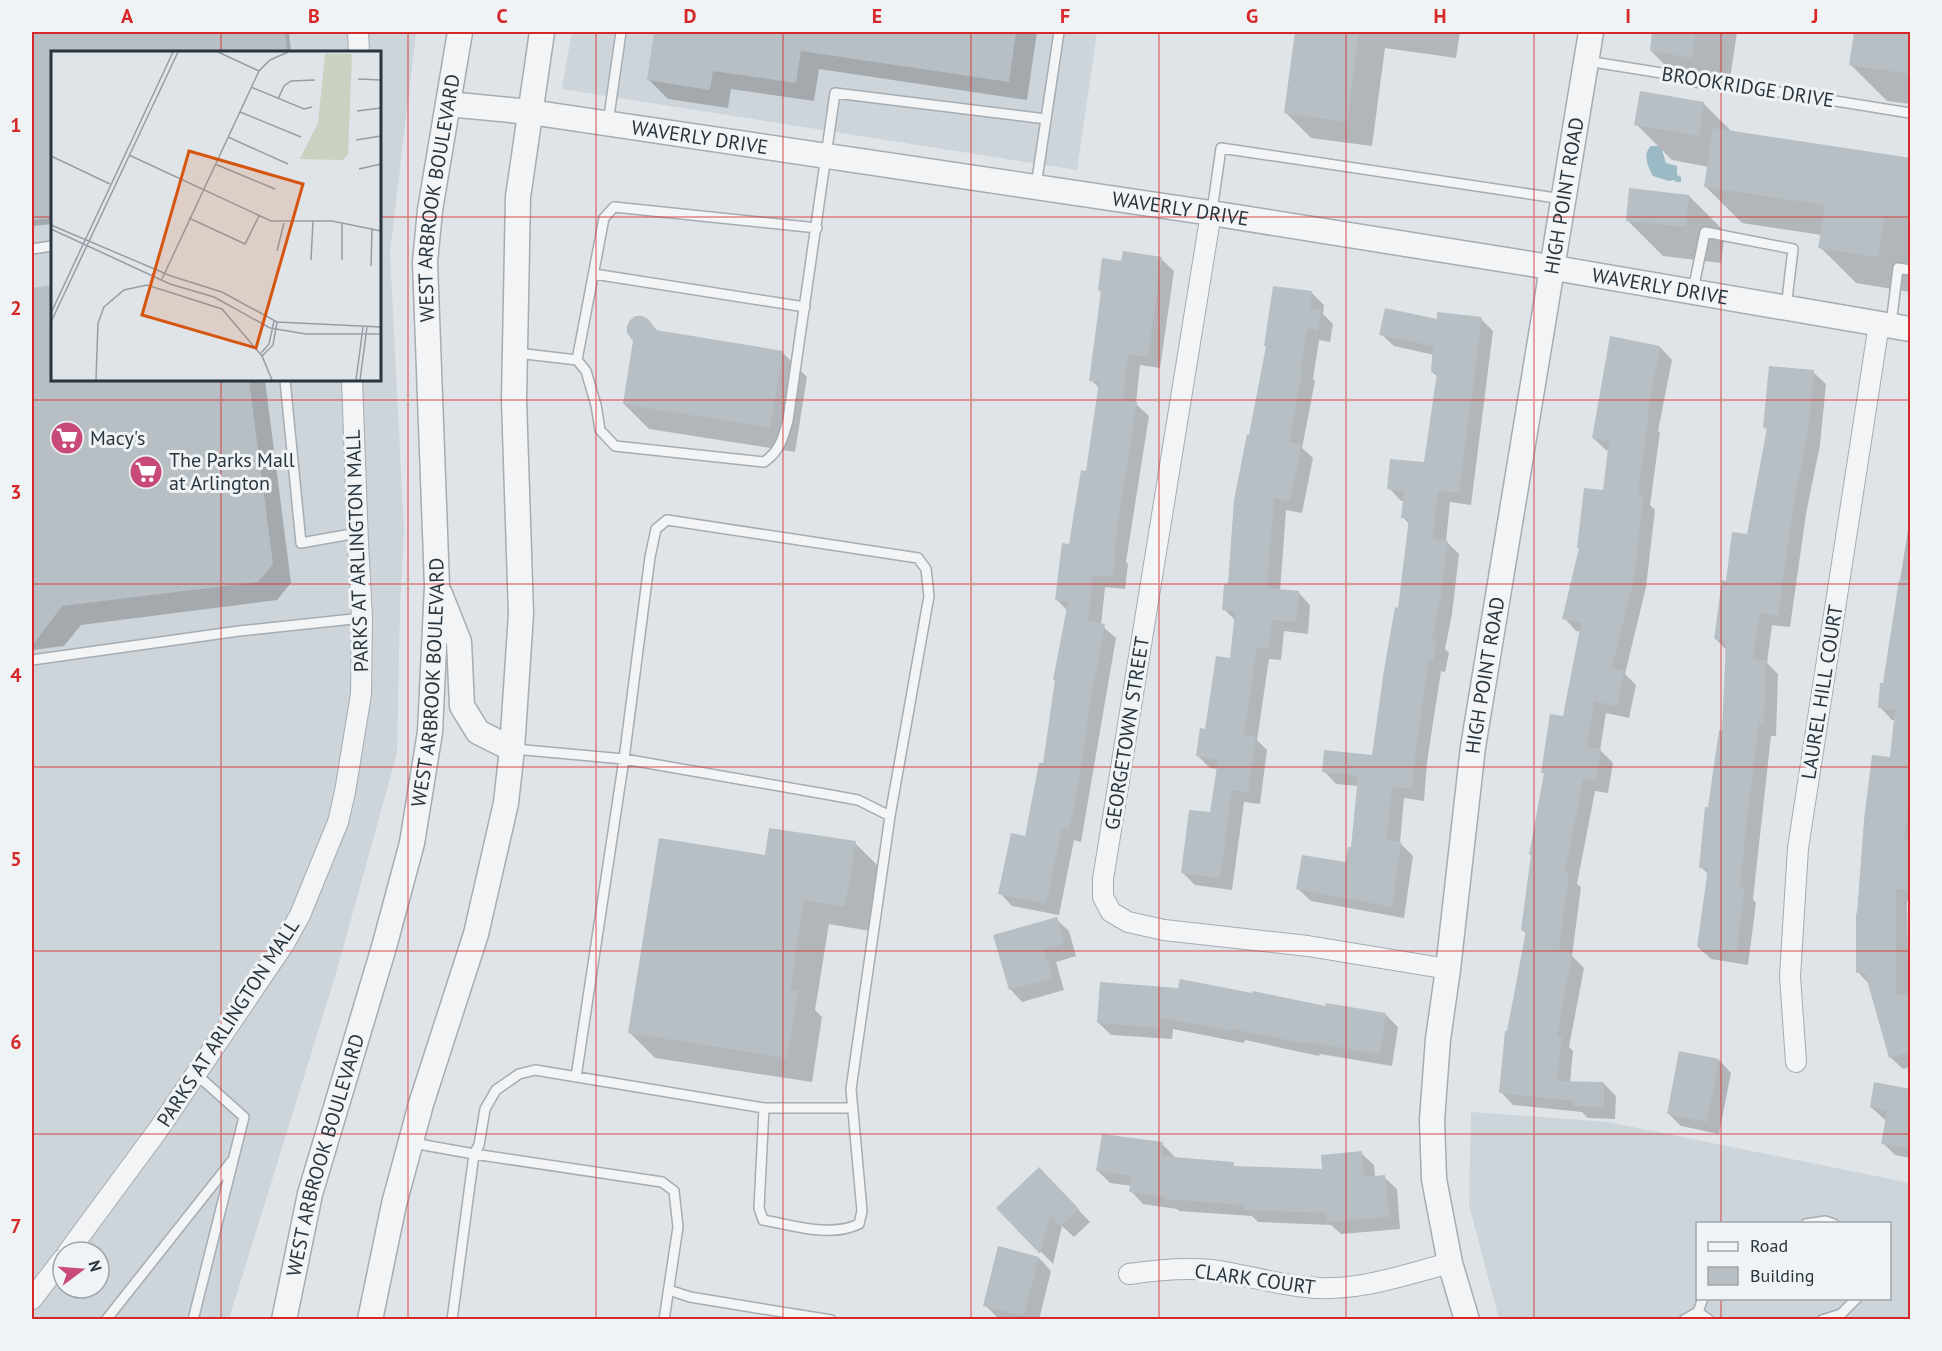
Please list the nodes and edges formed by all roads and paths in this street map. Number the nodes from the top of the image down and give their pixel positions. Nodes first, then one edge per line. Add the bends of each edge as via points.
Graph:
1 (358, 32) edge
2 (460, 32) edge
3 (542, 32) edge
4 (621, 32) edge
5 (1059, 32) edge
6 (1591, 32) edge
7 (359, 51) edge
8 (1586, 61) junction
9 (448, 104) junction
10 (530, 112) junction
11 (1911, 113) edge
12 (1046, 119) junction
13 (608, 123) junction
14 (827, 156) junction
15 (1036, 187) junction
16 (1563, 200) junction
17 (1211, 213) junction
18 (817, 228) junction
19 (51, 246) edge
20 (32, 249) edge
21 (1551, 269) junction
22 (1911, 270) edge
23 (594, 274) junction
24 (1692, 293) junction
25 (805, 307) junction
26 (1786, 309) junction
27 (1894, 327) edge
28 (515, 352) junction
29 (576, 360) junction
30 (285, 381) edge
31 (352, 381) edge
32 (357, 533) junction
33 (437, 586) junction
34 (362, 618) junction
35 (32, 660) edge
36 (512, 749) junction
37 (624, 759) junction
38 (890, 816) junction
39 (1448, 969) junction
40 (1796, 1062) dead end
41 (196, 1074) junction
42 (576, 1077) junction
43 (764, 1108) junction
44 (853, 1108) junction
45 (411, 1142) junction
46 (474, 1154) junction
47 (234, 1158) junction
48 (77, 1240) edge
49 (1450, 1263) junction
50 (51, 1274) edge
51 (1129, 1274) dead end
52 (669, 1290) junction
53 (32, 1299) edge
54 (1703, 1300) edge
55 (1856, 1300) edge
56 (1698, 1312) junction
57 (106, 1320) edge
58 (193, 1320) edge
59 (284, 1320) edge
60 (370, 1320) edge
61 (452, 1320) edge
62 (664, 1320) edge
63 (831, 1320) edge
64 (1467, 1320) edge
65 (1684, 1320) edge
66 (1709, 1320) edge
67 (1822, 1320) edge

1 - 7 street
2 - 9 street, WEST ARBROOK BOULEVARD
3 - 10 street
4 - 13 lane
5 - 12 lane
6 - 8 street, HIGH POINT ROAD
8 - 11 lane, BROOKRIDGE DRIVE
8 - 16 street, HIGH POINT ROAD
9 - 10 street, WAVERLY DRIVE
9 - 33 street, WEST ARBROOK BOULEVARD via 425,262
10 - 13 street, WAVERLY DRIVE
10 - 28 street via 518,197
12 - 14 lane via 835,93
12 - 15 lane
13 - 14 street, WAVERLY DRIVE
14 - 15 street, WAVERLY DRIVE
14 - 18 lane
15 - 17 street, WAVERLY DRIVE
16 - 17 lane via 1221,148
16 - 21 street, HIGH POINT ROAD
17 - 21 street, WAVERLY DRIVE
17 - 39 street, GEORGETOWN STREET via 1103,897 1111,912 1128,922 1164,930 1308,946
18 - 23 lane via 614,207 604,219
18 - 25 lane
19 - 20 lane
21 - 24 street, WAVERLY DRIVE
21 - 39 street, HIGH POINT ROAD via 1473,747
22 - 27 lane via 1898,268
23 - 25 lane
23 - 29 lane
24 - 26 street, WAVERLY DRIVE
24 - 26 lane via 1705,232 1793,249
25 - 29 lane via 788,420 781,444 764,462 615,446 600,430 586,371
26 - 27 street, WAVERLY DRIVE
27 - 40 street, LAUREL HILL COURT via 1798,848 1790,976
28 - 29 lane
28 - 36 street via 521,614
30 - 32 lane via 301,543
31 - 32 street, PARKS AT ARLINGTON MALL
32 - 34 street, PARKS AT ARLINGTON MALL
33 - 36 street via 459,642 462,706 478,732
33 - 59 street, WEST ARBROOK BOULEVARD via 430,732 412,843 310,1194
34 - 35 lane
34 - 41 street, PARKS AT ARLINGTON MALL via 361,694 338,822 284,944
36 - 37 lane
36 - 45 street via 506,803 476,934
37 - 38 lane via 858,800
37 - 38 lane via 650,557 656,530 667,520 918,558 926,568 929,596
37 - 42 lane
38 - 44 lane via 851,1089
39 - 49 street, HIGH POINT ROAD via 1432,1120 1434,1179
41 - 47 lane via 244,1118
41 - 48 street, PARKS AT ARLINGTON MALL
42 - 43 lane
42 - 46 lane via 535,1070 519,1074 496,1090 485,1109
43 - 44 lane
43 - 44 lane via 759,1208 763,1220 824,1231 859,1224 862,1211
45 - 46 lane
45 - 60 street
46 - 52 lane via 662,1182 674,1191 678,1227
46 - 61 lane
47 - 57 lane
47 - 58 lane
49 - 51 street, CLARK COURT via 1370,1284 1338,1288 1307,1287 1210,1270 1162,1269
49 - 64 street, HIGH POINT ROAD
50 - 53 street
52 - 62 lane
52 - 63 lane via 690,1297
54 - 56 lane
55 - 67 lane via 1841,1314
56 - 65 lane
56 - 66 lane

